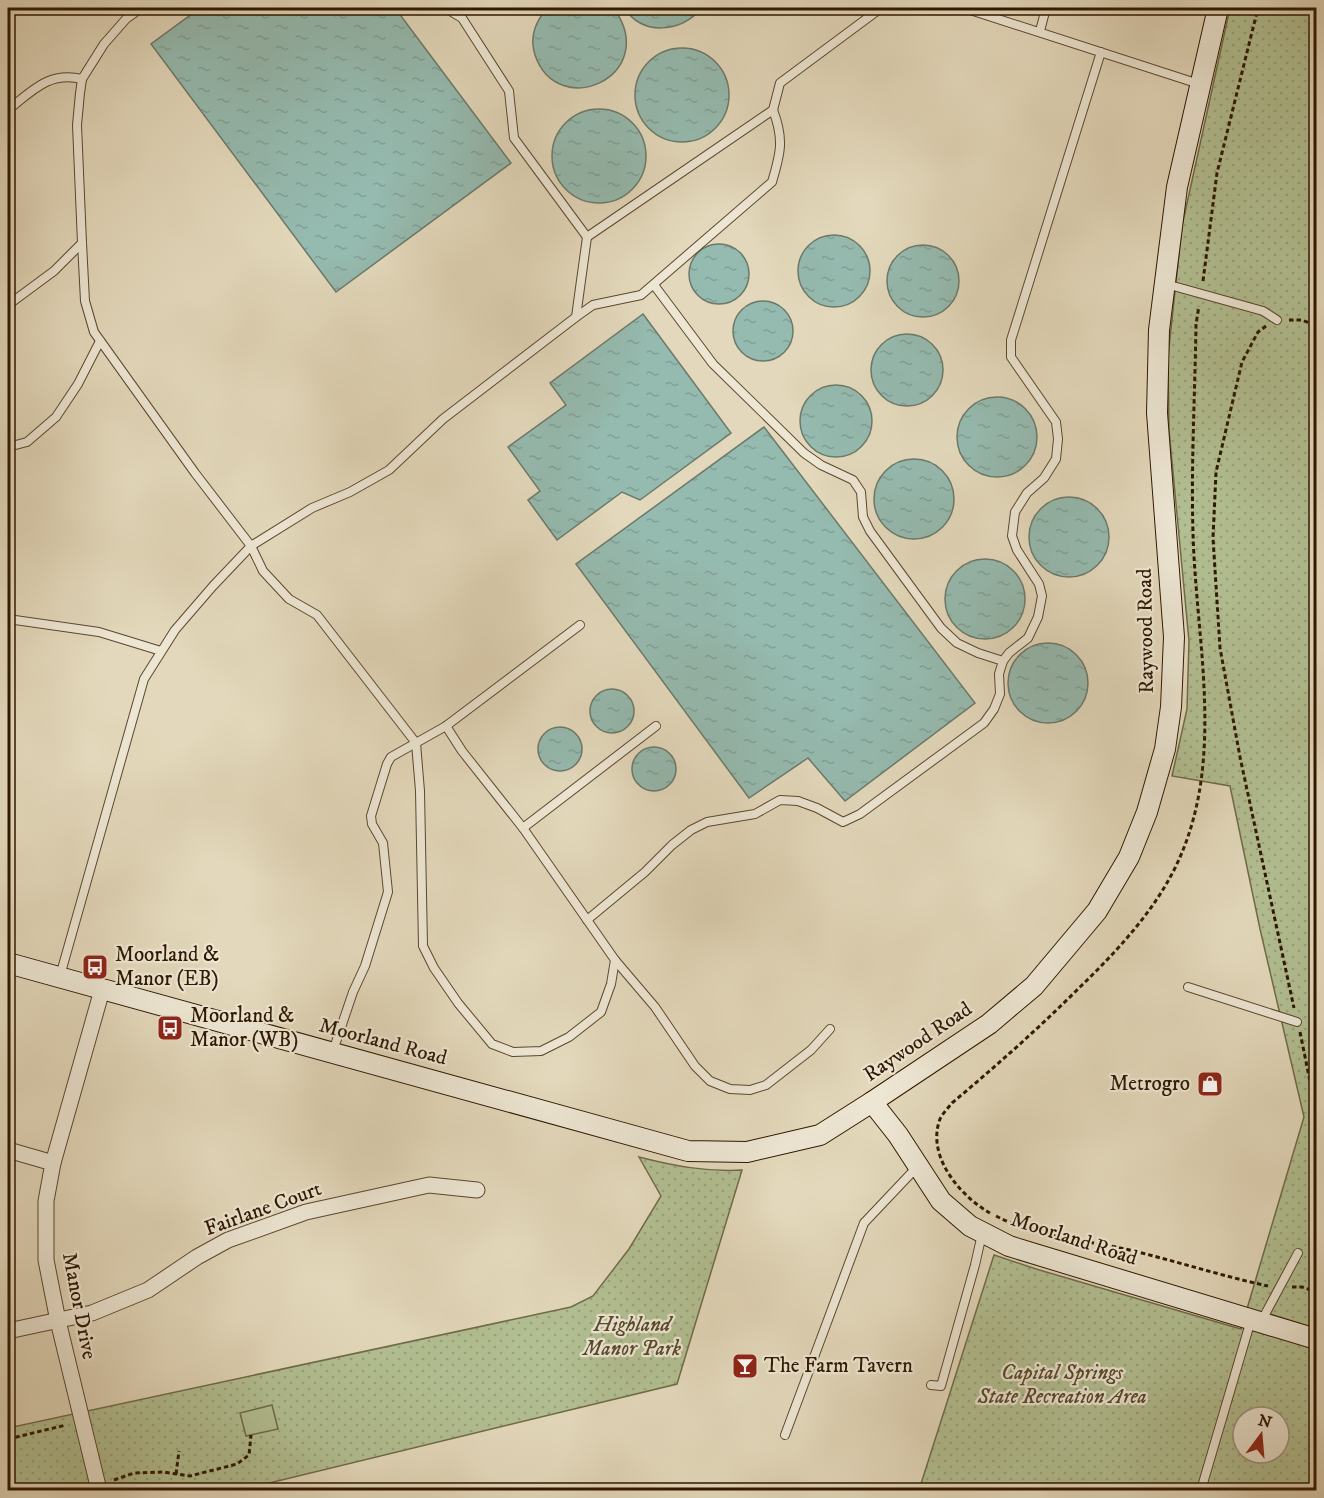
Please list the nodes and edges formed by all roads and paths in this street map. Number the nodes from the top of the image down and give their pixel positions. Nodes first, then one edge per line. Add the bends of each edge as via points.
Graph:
1 (141, 8) edge
2 (445, 8) edge
3 (881, 8) edge
4 (964, 8) edge
5 (1046, 8) edge
6 (1218, 8) edge
7 (1040, 31) junction
8 (1101, 52) junction
9 (82, 79) junction
10 (1200, 85) junction
11 (8, 110) edge
12 (773, 110) junction
13 (586, 237) junction
14 (82, 243) junction
15 (1165, 284) junction
16 (654, 285) junction
17 (8, 305) edge
18 (576, 317) junction
19 (1277, 320) junction
20 (1317, 325) edge
21 (100, 341) junction
22 (8, 447) edge
23 (251, 546) junction
24 (8, 619) edge
25 (580, 625) dead end
26 (161, 651) junction
27 (1003, 661) junction
28 (446, 726) junction
29 (656, 726) dead end
30 (416, 743) junction
31 (522, 828) junction
32 (587, 920) junction
33 (615, 960) junction
34 (8, 963) edge
35 (60, 977) junction
36 (1188, 987) dead end
37 (102, 990) junction
38 (1297, 1022) junction
39 (830, 1029) dead end
40 (333, 1053) junction
41 (872, 1102) junction
42 (1317, 1111) edge
43 (8, 1150) edge
44 (747, 1152) joint
45 (53, 1163) junction
46 (918, 1166) junction
47 (477, 1190) dead end
48 (982, 1232) junction
49 (1298, 1253) dead end
50 (1256, 1320) junction
51 (58, 1321) junction
52 (8, 1331) edge
53 (1317, 1339) edge
54 (932, 1385) dead end
55 (82, 1421) junction
56 (251, 1435) dead end
57 (785, 1435) dead end
58 (8, 1439) edge
59 (179, 1451) dead end
60 (176, 1474) junction
61 (99, 1488) edge
62 (1201, 1491) edge

1 - 9 lane via 104,44
2 - 13 lane via 462,18 509,91 514,138
3 - 12 lane via 780,83
4 - 7 lane
5 - 7 lane
6 - 10 street, Raywood Road
7 - 8 lane
8 - 10 lane
8 - 27 lane via 1011,340 1011,357 1056,422 1058,439 1056,459 1015,512 1012,536 1042,596 1028,638
9 - 11 lane via 69,76 45,81
9 - 14 lane via 77,125
10 - 15 street, Raywood Road via 1177,187
12 - 13 lane
12 - 16 lane via 781,131 779,160 772,182
13 - 18 lane
14 - 17 lane via 54,271
14 - 21 lane via 85,300 93,332
15 - 19 lane via 1263,311
15 - 41 street, Raywood Road via 1159,330 1157,413 1174,637 1171,707 1147,812 1129,857 1097,910 1034,986 989,1024
16 - 18 lane via 641,296 593,305
16 - 27 lane via 707,356 804,453 853,480 861,492 862,517 870,531 941,628 957,643
18 - 23 lane via 442,419 389,470 312,508
19 - 20 path
19 - 38 path via 1258,332 1242,362 1216,472 1213,538 1220,648
21 - 22 lane via 56,417 27,442
21 - 23 lane
23 - 26 lane via 175,630
23 - 30 lane via 263,571 290,599 317,615
24 - 26 lane via 99,632
25 - 28 lane
26 - 35 lane via 144,679
27 - 32 lane via 1000,694 984,723 860,814 843,822 798,801 780,800 755,814 707,822 672,845
28 - 30 lane
28 - 31 lane
29 - 31 lane
30 - 33 lane via 423,946 458,1003 492,1044 513,1052 541,1052 569,1037 601,1012
30 - 40 lane via 391,757 375,800 372,824 383,843 388,892
31 - 32 lane
32 - 33 lane
33 - 39 lane via 655,1007 696,1066 710,1081 730,1089 750,1090 765,1085 811,1050
34 - 35 street, Moorland Road
35 - 37 street, Moorland Road
36 - 38 lane
37 - 40 street, Moorland Road
37 - 45 street, Manor Drive
38 - 42 path
40 - 44 street, Moorland Road via 688,1151
41 - 44 street, Raywood Road via 820,1135
41 - 46 street, Moorland Road
43 - 45 street
45 - 51 street, Manor Drive via 46,1201 46,1260
46 - 48 street, Moorland Road via 941,1200
46 - 57 lane via 864,1223
47 - 51 street, Fairlane Court via 429,1185 306,1212 228,1240 148,1290 92,1313
48 - 50 street, Moorland Road via 1009,1246
48 - 54 lane via 941,1386
49 - 50 lane
50 - 53 street, Moorland Road
50 - 62 lane
51 - 52 street, Fairlane Court
51 - 55 street, Manor Drive
55 - 58 path
55 - 61 street, Manor Drive
56 - 60 path via 249,1455 237,1464 190,1476
59 - 60 path
60 - 61 path via 134,1473

